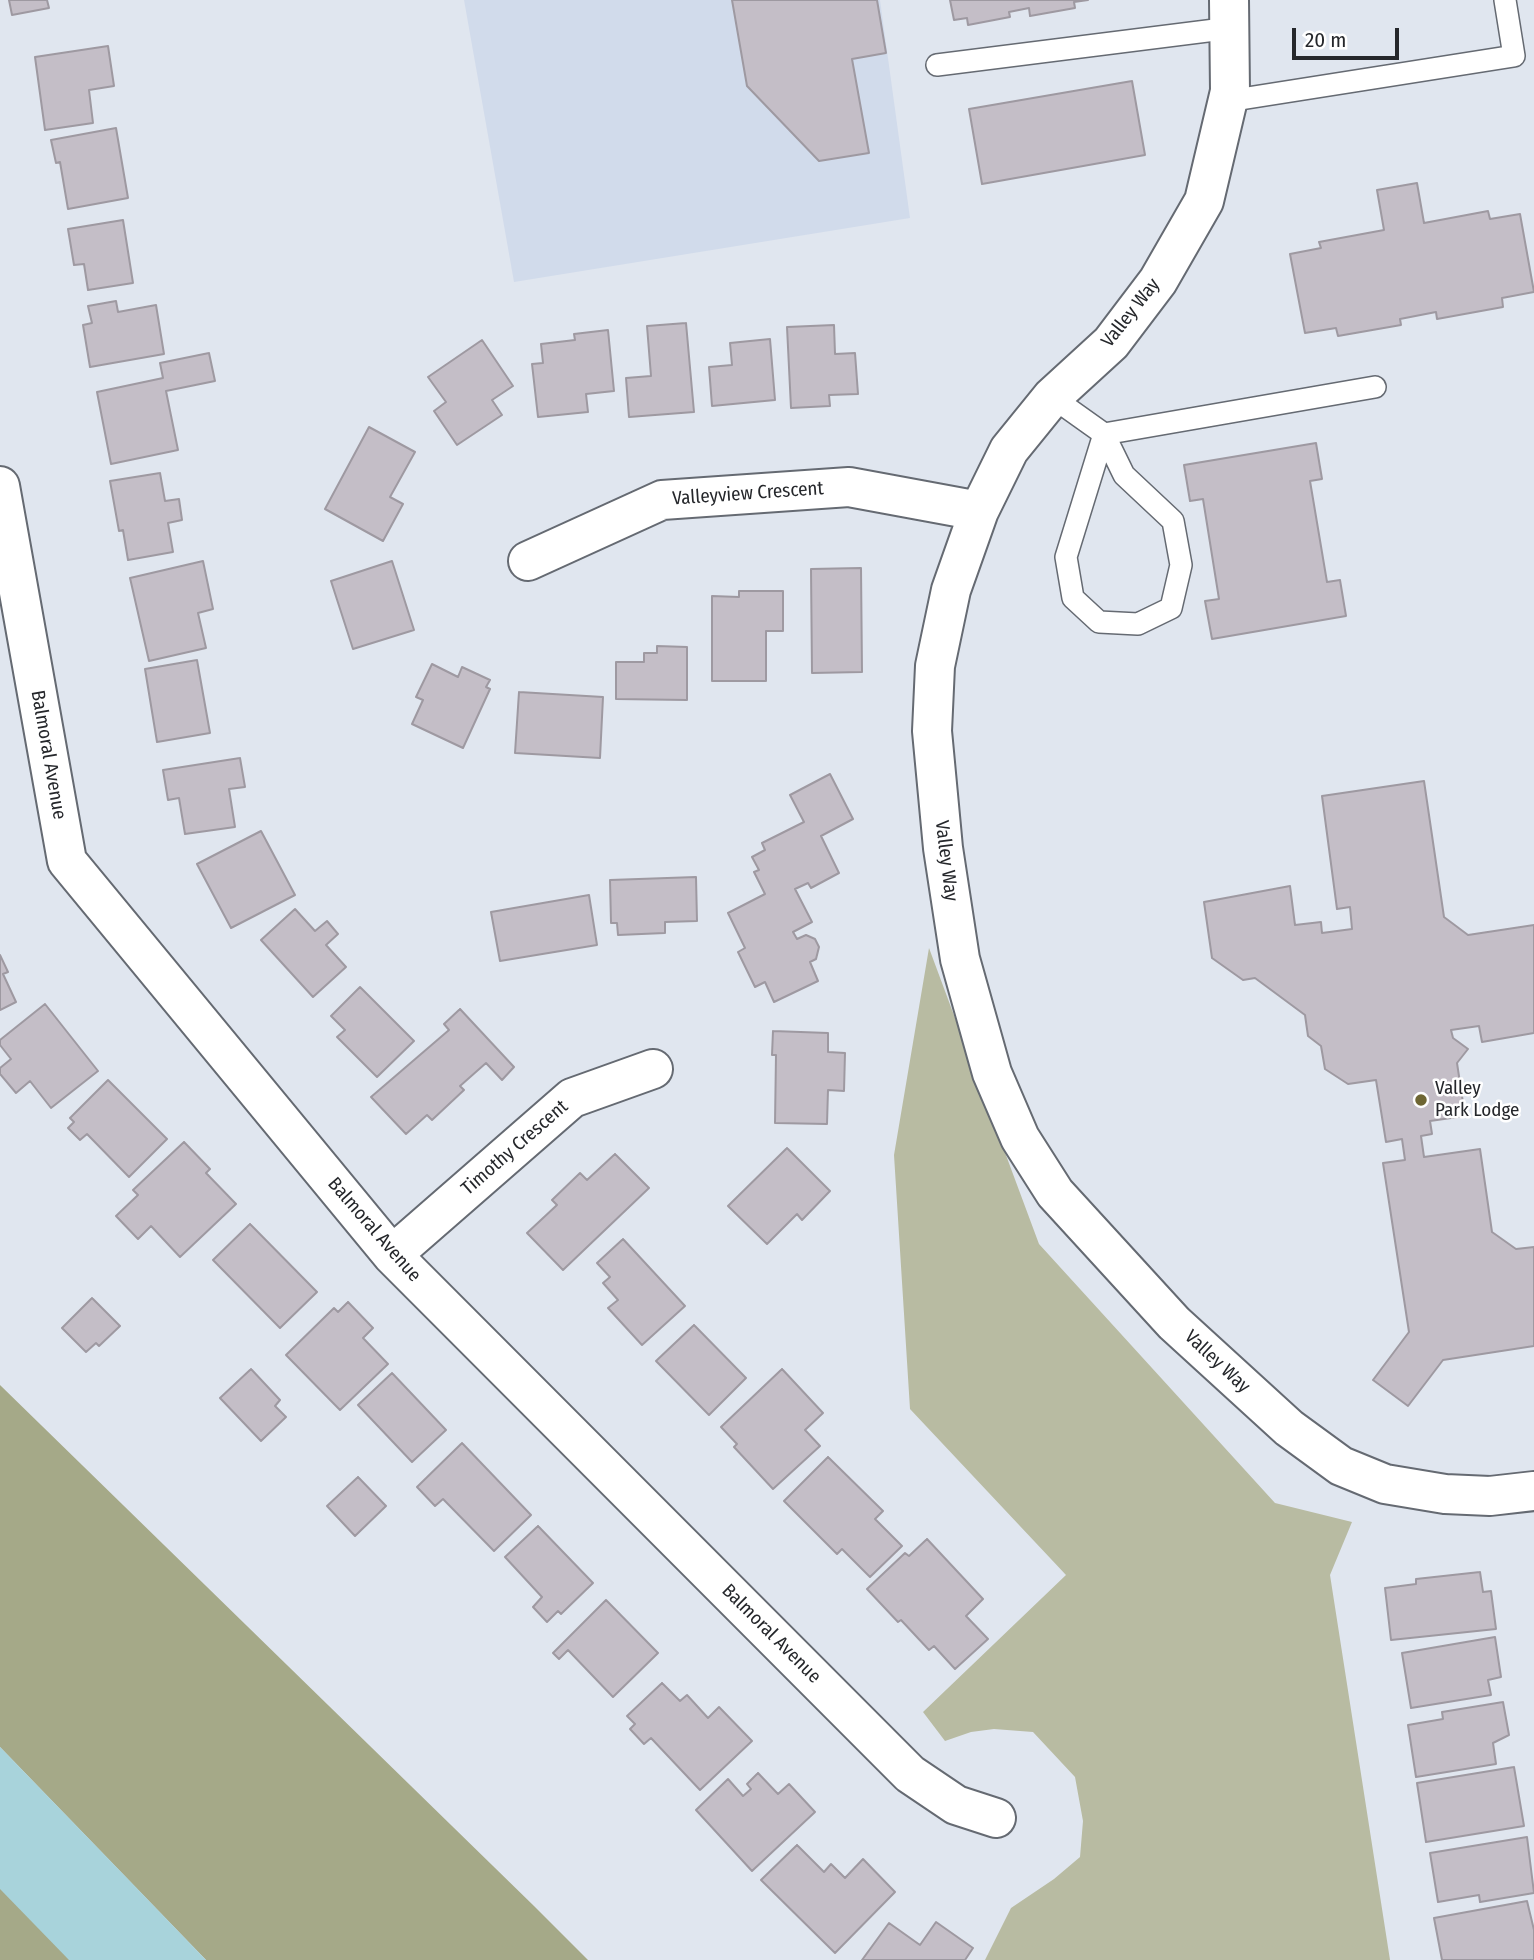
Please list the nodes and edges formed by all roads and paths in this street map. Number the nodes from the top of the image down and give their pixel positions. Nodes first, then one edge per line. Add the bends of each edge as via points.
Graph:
1 (1505, 0) edge
2 (1230, 14) edge
3 (937, 65) dead end
4 (1228, 101) junction
5 (1375, 387) dead end
6 (1052, 397) junction
7 (1104, 434) junction
8 (0, 486) edge
9 (979, 511) junction
10 (528, 561) dead end
11 (653, 1069) dead end
12 (392, 1255) junction
13 (1534, 1491) edge
14 (996, 1818) dead end

1 - 4 lane via 1514,56
2 - 3 lane
2 - 4 street, Valley Way
4 - 6 street, Valley Way via 1204,201 1158,281 1111,343
5 - 7 lane
6 - 7 lane
6 - 9 street, Valley Way via 1009,450
7 - 7 lane via 1066,558 1073,598 1099,622 1138,624 1171,608 1181,565 1173,521 1124,475
8 - 12 street, Balmoral Avenue via 67,861
9 - 10 street, Valleyview Crescent via 849,487 662,500
9 - 13 street, Valley Way via 951,590 935,666 932,731 960,959 992,1073 1020,1138 1055,1193 1174,1323 1289,1428 1341,1466 1385,1484 1445,1494 1490,1496
11 - 12 street, Timothy Crescent via 572,1098
12 - 14 street, Balmoral Avenue via 910,1774 956,1805

